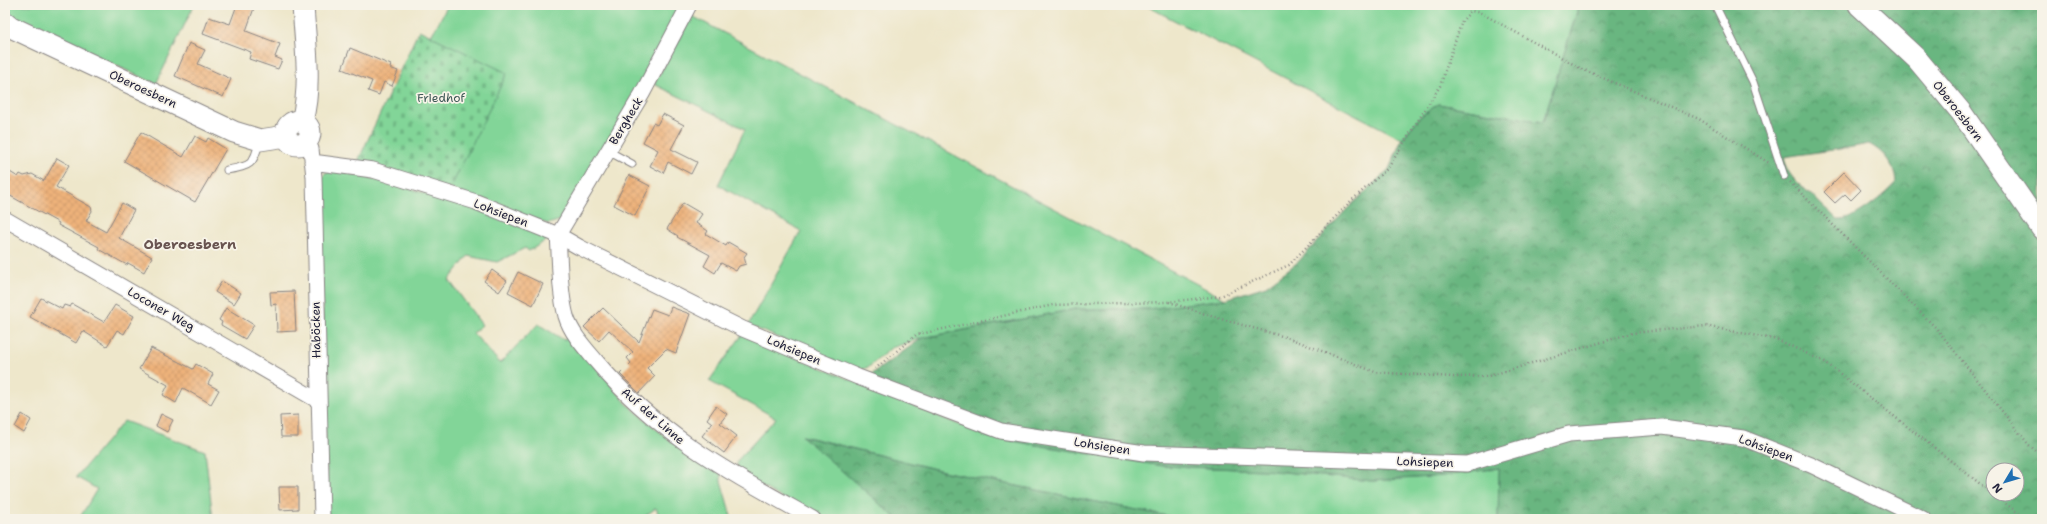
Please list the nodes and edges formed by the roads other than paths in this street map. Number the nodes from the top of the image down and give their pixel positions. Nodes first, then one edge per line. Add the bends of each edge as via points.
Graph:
1 (303, 5) edge
2 (689, 5) edge
3 (1715, 5) edge
4 (1859, 5) edge
5 (5, 22) edge
6 (302, 121) junction
7 (286, 136) junction
8 (260, 140) junction
9 (306, 143) junction
10 (608, 151) junction
11 (312, 162) junction
12 (632, 164) dead end
13 (227, 170) dead end
14 (1784, 176) road end
15 (5, 219) edge
16 (2042, 229) edge
17 (558, 235) junction
18 (318, 400) junction
19 (322, 519) edge
20 (813, 519) edge
21 (1923, 519) edge

1 - 6 street via 307,103
2 - 10 street, Bergheck via 642,94
3 - 14 lane via 1753,82
4 - 16 street, Oberoesbern via 1917,60 1961,112
5 - 8 street, Oberoesbern via 10,27 234,132
6 - 7 street via 289,124
6 - 9 street via 310,129 310,138
7 - 8 street, Oberoesbern
7 - 9 street via 292,144
8 - 13 lane via 256,158 247,166
9 - 11 street, Haböcken via 311,149
10 - 12 lane
10 - 17 street, Bergheck
11 - 17 street, Lohsiepen via 373,170 476,202
11 - 18 street, Haböcken
15 - 18 street, Loconer Weg
17 - 20 street, Auf der Linne via 566,317 575,334 603,369 631,400 691,448 724,470
17 - 21 street, Lohsiepen via 743,329 1001,432 1144,453 1467,464 1569,434 1662,427 1743,438 1810,465
18 - 19 street, Haböcken

